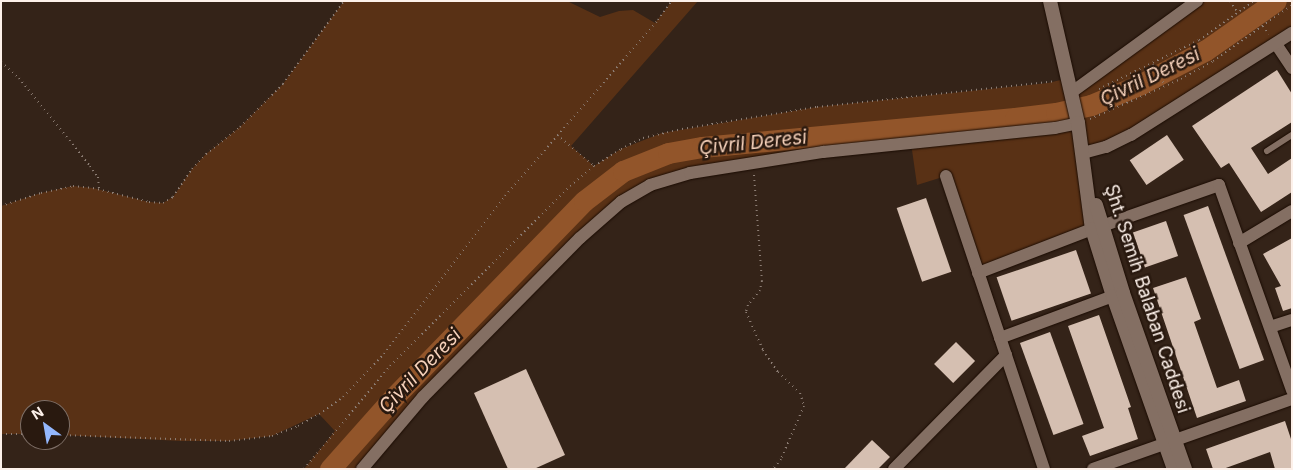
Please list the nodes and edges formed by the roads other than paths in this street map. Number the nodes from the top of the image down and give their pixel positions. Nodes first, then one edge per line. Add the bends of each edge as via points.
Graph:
1 (1050, 1) edge
2 (1198, 1) edge
3 (1292, 33) edge
4 (1276, 44) junction
5 (1292, 68) edge
6 (1071, 90) junction
7 (1078, 121) junction
8 (1292, 135) edge
9 (1267, 151) dead end
10 (1083, 152) junction
11 (946, 176) dead end
12 (1292, 210) edge
13 (1097, 228) junction
14 (1240, 243) junction
15 (978, 273) junction
16 (1113, 296) junction
17 (1292, 320) edge
18 (1270, 327) junction
19 (1000, 338) junction
20 (1006, 355) junction
21 (1292, 390) edge
22 (1292, 399) edge
23 (1170, 442) junction
24 (362, 469) edge
25 (894, 469) edge
26 (1044, 469) edge
27 (1093, 469) edge
28 (1174, 469) edge
29 (1185, 469) edge

1 - 6 street, Şht. Semih Balaban Caddesi
2 - 6 street
3 - 4 street
4 - 5 street
4 - 10 street via 1131,135 1106,147
6 - 7 street, Şht. Semih Balaban Caddesi
7 - 10 street, Şht. Semih Balaban Caddesi
7 - 24 street via 1055,128 823,152 658,181 610,210 423,397
8 - 9 lane
10 - 13 street, Şht. Semih Balaban Caddesi
11 - 15 street
12 - 14 street
13 - 14 street via 1219,185
13 - 15 street
13 - 16 street, Şht. Semih Balaban Caddesi
13 - 23 street, Şht. Semih Balaban Caddesi
14 - 18 street
15 - 19 street
16 - 19 street
16 - 23 street, Şht. Semih Balaban Caddesi
17 - 18 street
18 - 21 street
19 - 20 street
20 - 25 street
20 - 26 street
22 - 23 street
23 - 27 street
23 - 28 street, Şht. Semih Balaban Caddesi
23 - 29 street, Şht. Semih Balaban Caddesi

